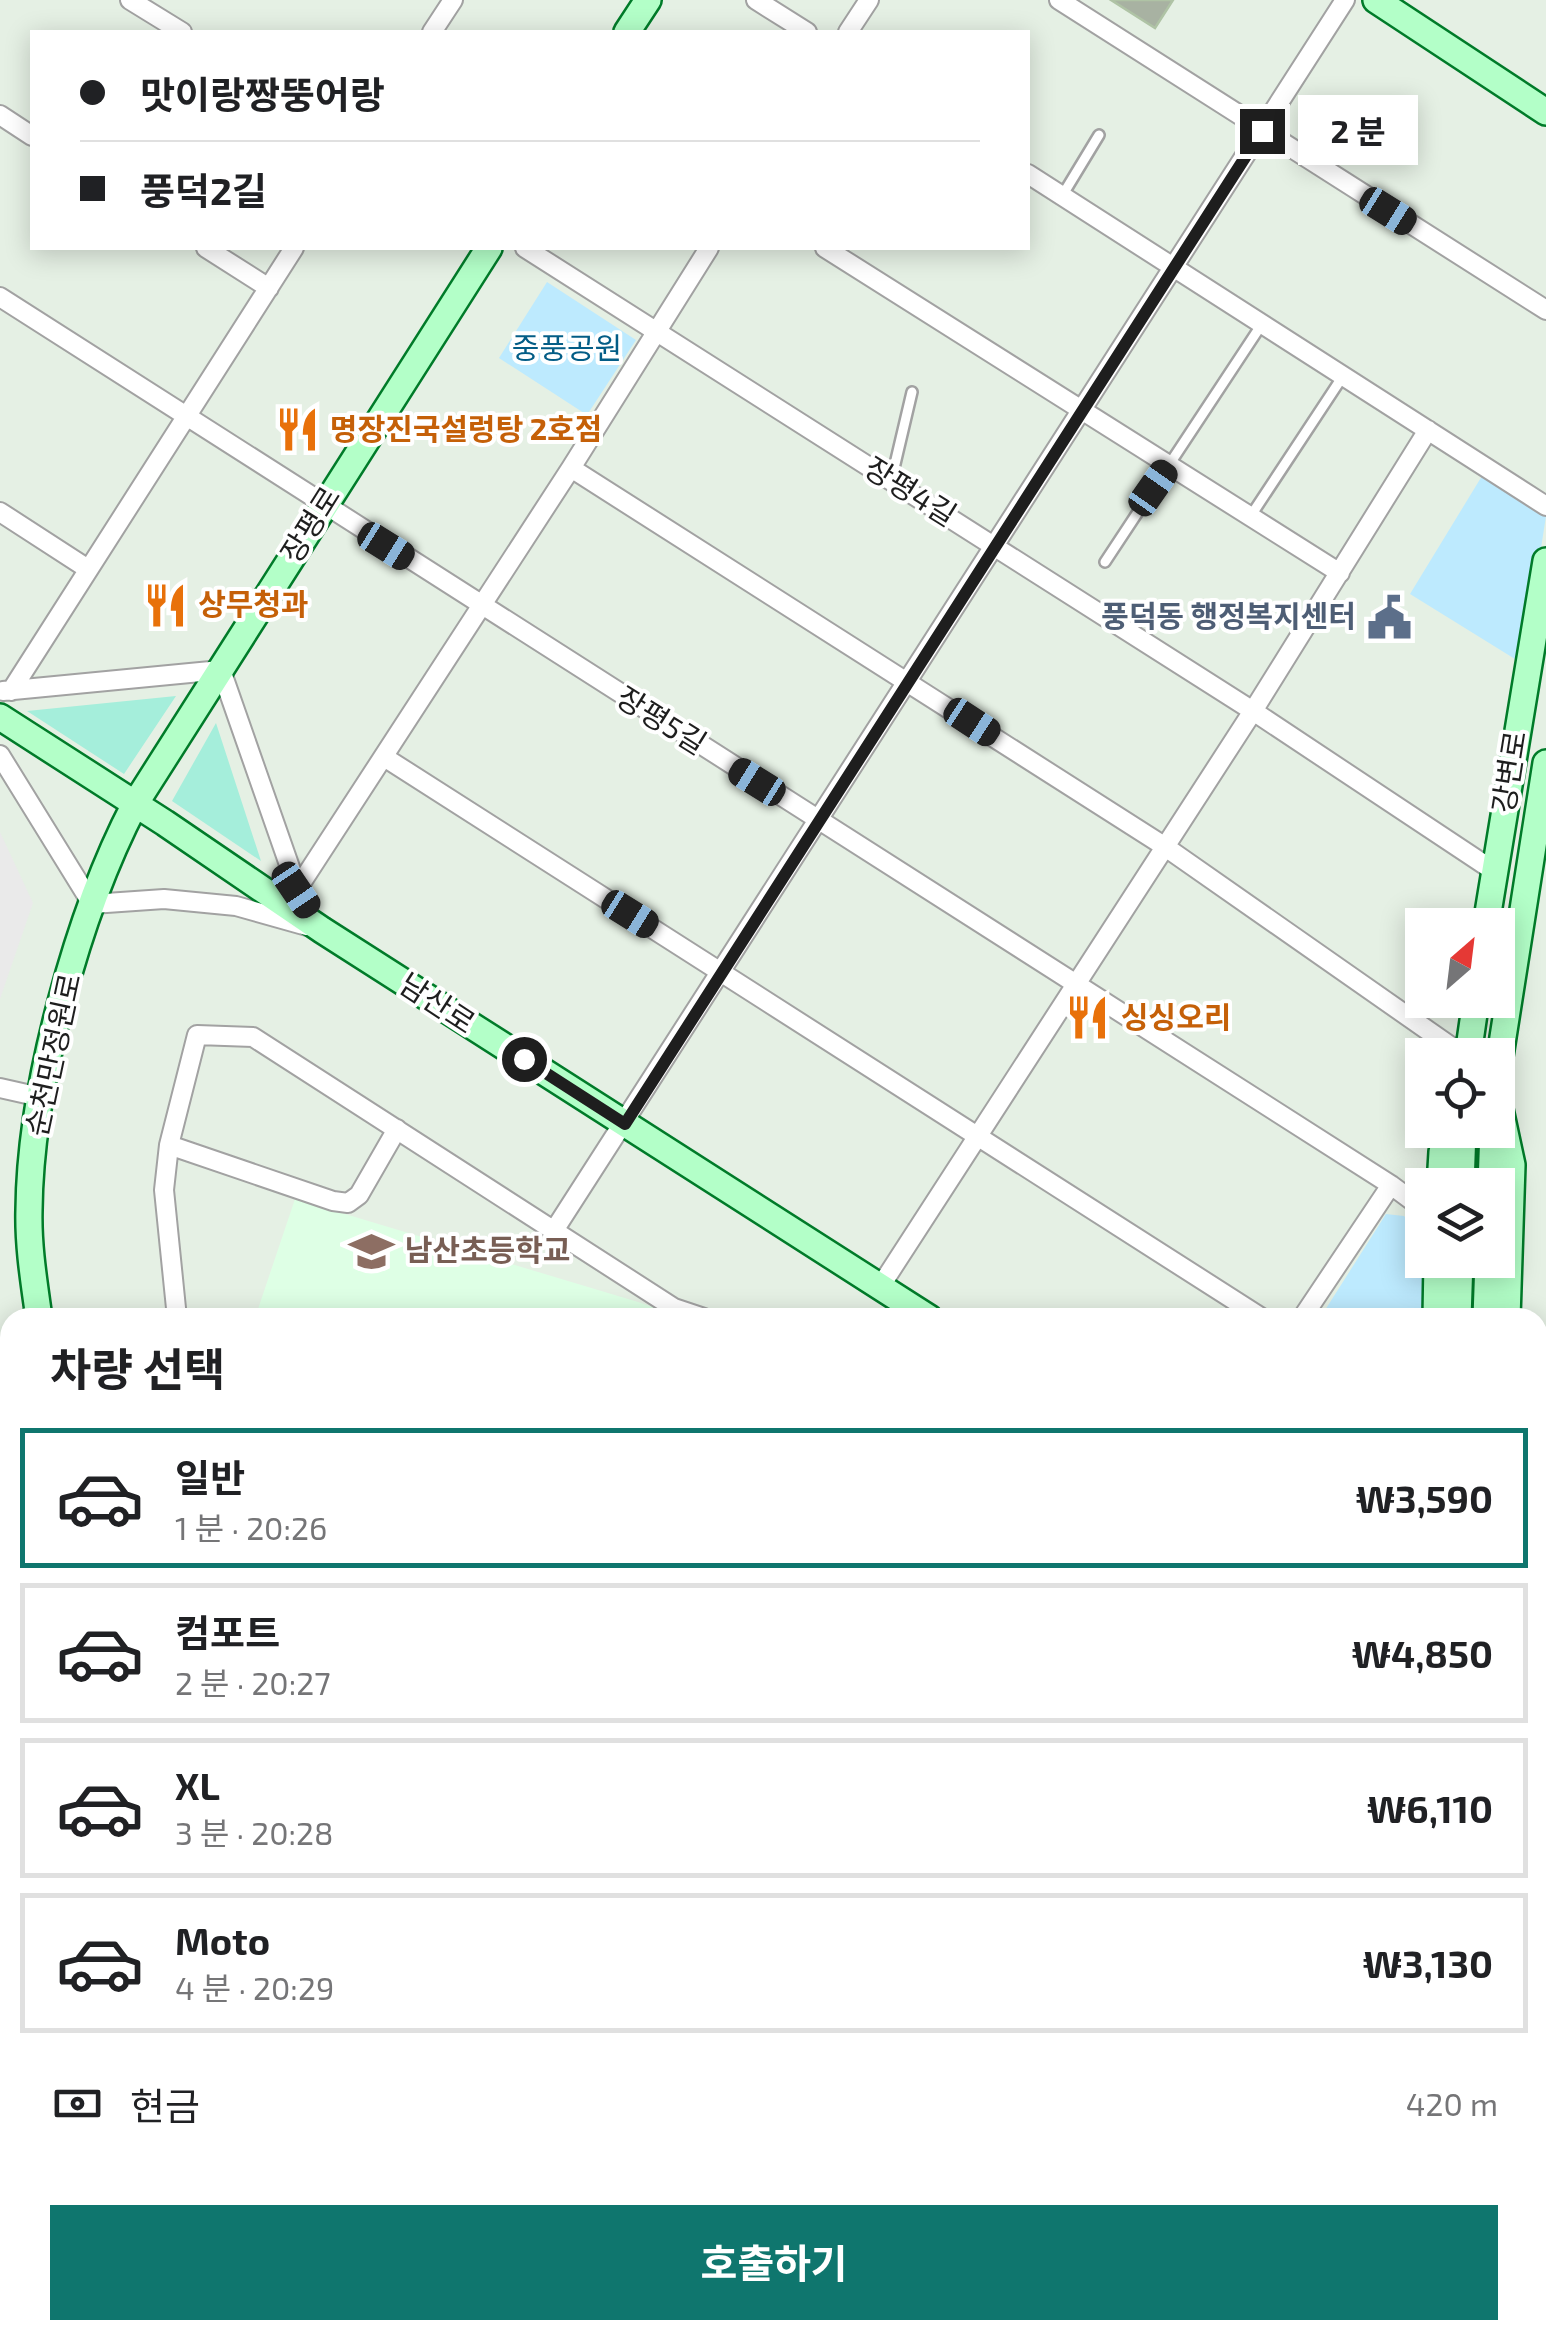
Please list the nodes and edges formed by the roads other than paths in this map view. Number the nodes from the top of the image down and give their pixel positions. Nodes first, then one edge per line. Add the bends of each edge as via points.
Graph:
1 (130, 0) edge
2 (453, 0) edge
3 (648, 0) edge
4 (756, 0) edge
5 (870, 0) edge
6 (1059, 0) edge
7 (1345, 0) edge
8 (1376, 0) edge
9 (179, 30) edge
10 (433, 30) edge
11 (628, 30) edge
12 (804, 30) edge
13 (849, 30) edge
14 (1546, 112) edge
15 (0, 115) edge
16 (1262, 131) junction
17 (1100, 134) dead end
18 (30, 135) edge
19 (1030, 175) edge
20 (1062, 196) junction
21 (209, 250) edge
22 (293, 250) edge
23 (488, 250) edge
24 (528, 250) edge
25 (707, 250) edge
26 (827, 250) edge
27 (1174, 268) junction
28 (268, 288) junction
29 (0, 297) edge
30 (1546, 310) edge
31 (1262, 324) junction
32 (656, 331) junction
33 (1342, 376) junction
34 (912, 392) dead end
35 (1081, 412) junction
36 (186, 417) junction
37 (1428, 430) junction
38 (1169, 466) junction
39 (571, 468) junction
40 (891, 481) junction
41 (324, 506) junction
42 (1546, 506) edge
43 (0, 512) edge
44 (1250, 517) junction
45 (995, 546) junction
46 (1546, 561) edge
47 (1105, 562) dead end
48 (88, 568) junction
49 (1340, 573) junction
50 (480, 606) junction
51 (221, 670) junction
52 (909, 681) junction
53 (6, 691) edge
54 (1253, 712) junction
55 (0, 718) edge
56 (0, 755) edge
57 (384, 757) junction
58 (1546, 764) edge
59 (134, 804) junction
60 (819, 822) junction
61 (1164, 846) junction
62 (1494, 871) junction
63 (296, 890) junction
64 (92, 904) junction
65 (1489, 908) edge
66 (322, 930) junction
67 (722, 973) junction
68 (1075, 984) junction
69 (1441, 1038) edge
70 (1503, 1038) edge
71 (0, 1088) edge
72 (40, 1098) junction
73 (625, 1124) junction
74 (398, 1129) junction
75 (976, 1135) junction
76 (168, 1146) junction
77 (1508, 1148) edge
78 (1391, 1185) junction
79 (1405, 1195) edge
80 (555, 1230) junction
81 (1437, 1278) edge
82 (1459, 1278) edge
83 (1487, 1278) edge
84 (880, 1287) junction
85 (37, 1308) edge
86 (176, 1308) edge
87 (674, 1308) edge
88 (913, 1308) edge
89 (1246, 1308) edge
90 (1309, 1308) edge
91 (1436, 1308) edge
92 (1458, 1308) edge
93 (1486, 1308) edge
94 (1507, 1308) edge

1 - 9 street
2 - 10 street
3 - 11 main road
4 - 12 street
5 - 13 street
6 - 16 street
7 - 16 street
8 - 14 main road
15 - 18 street
16 - 27 street
16 - 30 street
17 - 20 lane
19 - 20 street
20 - 27 street
21 - 28 street
22 - 28 street
23 - 41 main road, 장평로
24 - 32 street, 장평4길
25 - 32 street
26 - 35 street
27 - 31 street
27 - 35 street
28 - 36 street
29 - 36 street, 장평5길
31 - 33 street
31 - 38 lane
32 - 39 street
32 - 40 street, 장평4길
33 - 37 street
33 - 44 lane
34 - 40 lane
35 - 38 street
35 - 45 street
36 - 41 street, 장평5길
36 - 48 street
37 - 42 street
37 - 49 street
38 - 44 street
38 - 47 lane
39 - 50 street
39 - 52 street
40 - 45 street, 장평4길
41 - 50 street, 장평5길
41 - 51 main road, 장평로
43 - 48 street
44 - 49 street
45 - 52 street
45 - 54 street, 장평4길
46 - 62 main road, 강변로
48 - 53 street
49 - 54 street
50 - 57 street
50 - 60 street, 장평5길
51 - 53 street
51 - 59 main road, 장평로
51 - 63 street
52 - 60 street
52 - 61 street
54 - 61 street
54 - 62 street, 장평4길
55 - 59 main road, 남산로
56 - 64 street
57 - 63 street
57 - 67 street
58 - 70 main road, 강변로
59 - 64 main road, 순천만정원로
59 - 66 main road, 남산로
60 - 67 street
60 - 68 street, 장평5길
61 - 68 street
61 - 69 street
62 - 65 main road, 강변로
63 - 66 street
64 - 66 street via 164,898 236,906
64 - 72 main road, 순천만정원로
66 - 73 main road, 남산로
67 - 73 street
67 - 75 street
68 - 75 street
68 - 78 street, 장평5길
71 - 72 street
72 - 85 main road, 순천만정원로 via 29,1212
73 - 80 street
73 - 84 main road, 남산로
74 - 76 street via 348,1203
74 - 76 street via 253,1037 197,1035
74 - 80 street
75 - 84 street
75 - 89 street
76 - 86 street via 164,1190
77 - 94 main road
78 - 79 street, 장평5길
78 - 90 street
80 - 87 street
81 - 91 main road
82 - 92 main road
83 - 93 main road
84 - 88 main road, 남산로

